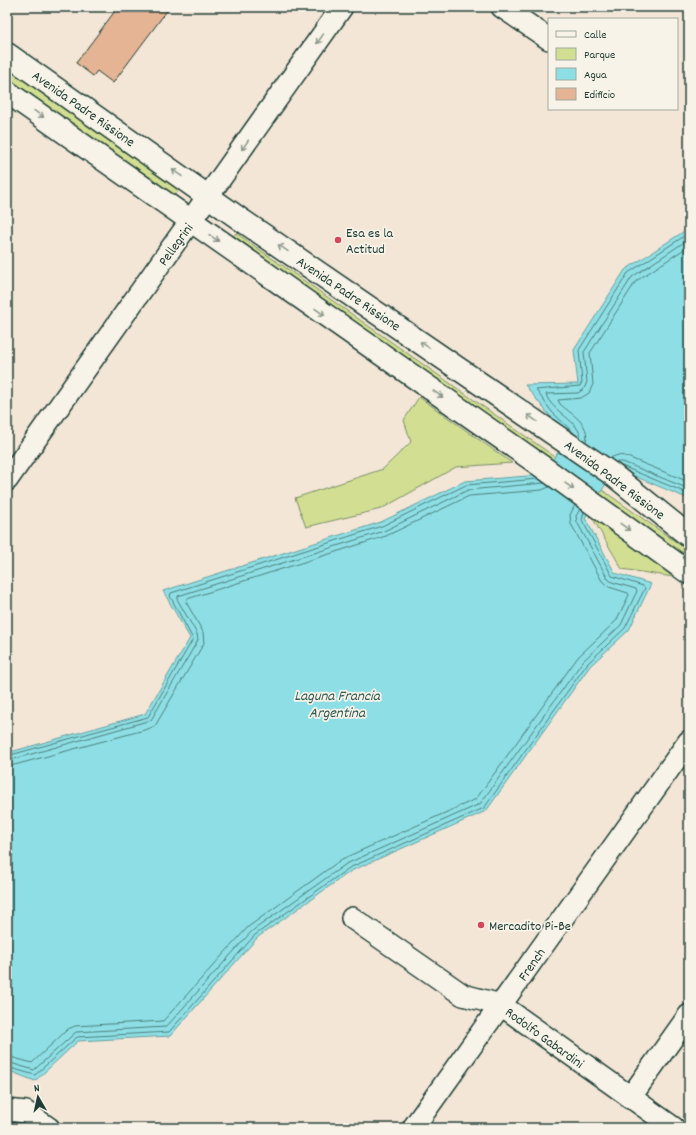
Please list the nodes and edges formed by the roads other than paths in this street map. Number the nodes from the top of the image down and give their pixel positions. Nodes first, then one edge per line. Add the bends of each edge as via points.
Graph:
1 (342, 7) edge
2 (502, 7) edge
3 (548, 38) edge
4 (7, 54) edge
5 (7, 92) edge
6 (210, 196) junction
7 (191, 222) junction
8 (7, 480) edge
9 (689, 536) edge
10 (689, 572) edge
11 (689, 741) edge
12 (352, 918) dead end
13 (501, 1005) junction
14 (689, 1015) edge
15 (630, 1098) junction
16 (7, 1110) edge
17 (49, 1128) edge
18 (413, 1128) edge
19 (674, 1128) edge

1 -> 6 street, Pellegrini
2 - 3 street
6 -> 4 main road, Avenida Padre Rissione
5 -> 7 main road
6 - 7 street, Pellegrini
9 -> 6 main road, Avenida Padre Rissione via 612,474
7 - 8 street, Pellegrini
7 -> 10 main road
11 - 13 street, French
12 - 13 street, Rodolfo Gabardini via 463,995
13 - 15 street, Rodolfo Gabardini
13 - 18 street, French
14 - 15 street
15 - 19 street, Rodolfo Gabardini
16 - 17 street via 26,1112

